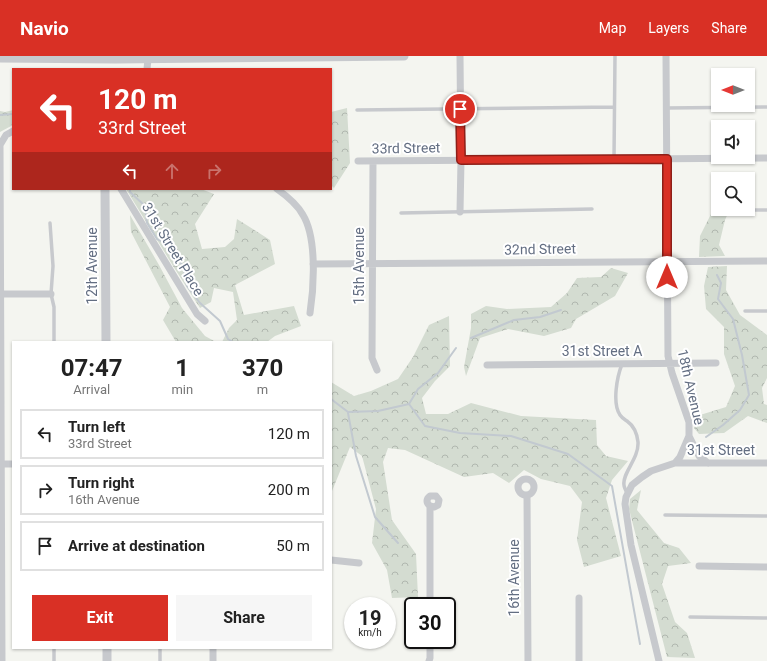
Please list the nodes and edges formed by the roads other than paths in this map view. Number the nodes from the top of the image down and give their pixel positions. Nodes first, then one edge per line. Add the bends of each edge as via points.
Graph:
1 (404, 56) edge
2 (460, 56) edge
3 (615, 56) edge
4 (666, 56) edge
5 (0, 58) edge
6 (116, 58) edge
7 (148, 59) junction
8 (114, 68) edge
9 (147, 68) edge
10 (614, 107) junction
11 (767, 107) edge
12 (666, 108) junction
13 (460, 109) junction
14 (358, 110) dead end
15 (12, 132) edge
16 (0, 145) edge
17 (767, 158) edge
18 (614, 159) junction
19 (667, 159) junction
20 (461, 160) junction
21 (358, 161) dead end
22 (373, 161) junction
23 (105, 190) edge
24 (122, 190) edge
25 (278, 190) edge
26 (592, 209) dead end
27 (755, 210) edge
28 (767, 210) edge
29 (460, 212) junction
30 (401, 213) dead end
31 (50, 223) dead end
32 (667, 261) junction
33 (767, 261) edge
34 (313, 264) junction
35 (372, 264) junction
36 (0, 294) edge
37 (51, 294) junction
38 (745, 311) dead end
39 (767, 312) edge
40 (310, 313) dead end
41 (205, 321) dead end
42 (54, 341) edge
43 (106, 341) edge
44 (716, 363) dead end
45 (622, 364) junction
46 (670, 364) junction
47 (487, 365) dead end
48 (377, 370) dead end
49 (689, 436) junction
50 (675, 463) junction
51 (708, 463) junction
52 (767, 463) edge
53 (1, 464) edge
54 (12, 464) edge
55 (627, 493) junction
56 (527, 495) dead end
57 (430, 506) dead end
58 (666, 515) dead end
59 (767, 516) edge
60 (332, 560) edge
61 (359, 563) dead end
62 (699, 566) dead end
63 (767, 567) edge
64 (430, 597) edge
65 (579, 598) dead end
66 (690, 617) dead end
67 (767, 618) edge
68 (54, 649) edge
69 (107, 649) edge
70 (160, 649) edge
71 (213, 649) edge
72 (430, 649) edge
73 (2, 661) edge
74 (54, 661) edge
75 (107, 661) edge
76 (160, 661) edge
77 (213, 661) edge
78 (429, 661) edge
79 (528, 661) edge
80 (579, 661) edge
81 (659, 661) edge

1 - 7 street
2 - 13 street
3 - 10 lane
4 - 12 street, 18th Avenue
5 - 6 street
6 - 7 street
6 - 8 street
7 - 9 street
10 - 13 lane
10 - 18 lane
11 - 12 lane
12 - 19 street, 18th Avenue
13 - 14 lane
13 - 20 street
15 - 16 street via 6,135
16 - 36 street
17 - 19 street, 33rd Street
18 - 19 street, 33rd Street
18 - 20 street, 33rd Street
19 - 32 street, 18th Avenue
20 - 22 street, 33rd Street
20 - 29 street
21 - 22 street, 33rd Street
22 - 35 street, 15th Avenue
23 - 43 street, 12th Avenue
24 - 41 street, 31st Street Place via 197,314
25 - 34 street via 298,208 306,221 311,238
26 - 29 lane
27 - 28 lane
29 - 30 lane
31 - 37 lane via 53,266
32 - 33 street, 32nd Street
32 - 35 street, 32nd Street
32 - 46 street, 18th Avenue
34 - 35 street, 32nd Street
34 - 40 street
35 - 48 street, 15th Avenue via 372,358
36 - 37 street
36 - 53 street
37 - 42 lane via 54,307
38 - 39 lane
44 - 46 street, 31st Street A
45 - 46 street, 31st Street A
45 - 47 street, 31st Street A
45 - 55 lane via 617,381 617,408 622,418 632,425 638,440 638,452 623,484
46 - 49 street, 18th Avenue via 689,422
49 - 50 street, 18th Avenue
49 - 51 street, 18th Avenue via 699,456
50 - 51 street, 31st Street
50 - 55 street via 642,477
51 - 52 street, 31st Street
53 - 54 street
53 - 73 street
55 - 81 street via 625,504 631,545
56 - 79 street, 16th Avenue
57 - 64 street
58 - 59 lane
60 - 61 street
62 - 63 street
65 - 80 street
66 - 67 lane
68 - 74 lane
69 - 75 street
70 - 76 lane
71 - 77 street
72 - 78 street

